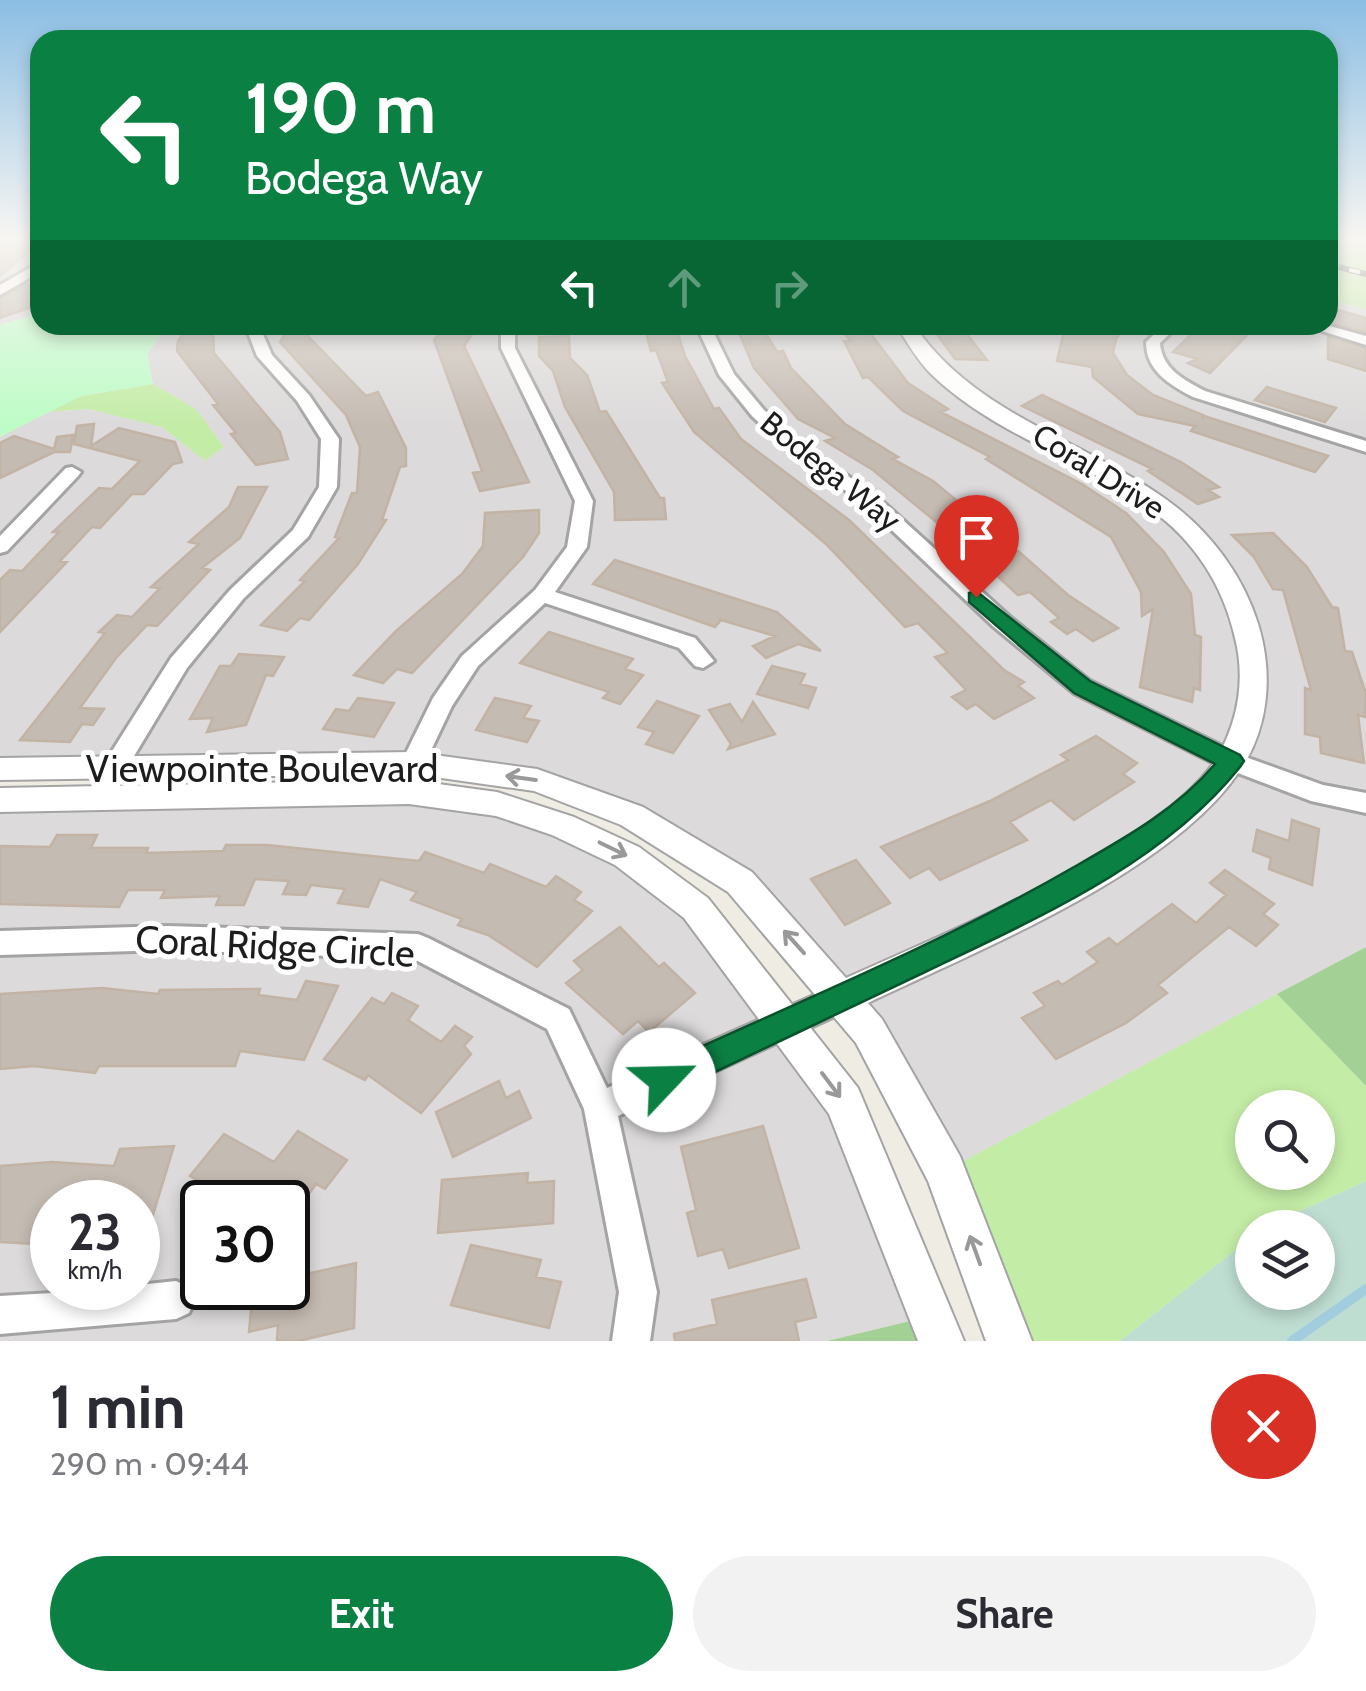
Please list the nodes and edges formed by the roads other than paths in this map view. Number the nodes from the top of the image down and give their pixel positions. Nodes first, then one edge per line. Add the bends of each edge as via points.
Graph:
1 (1338, 333) edge
2 (257, 335) edge
3 (508, 335) edge
4 (708, 335) edge
5 (912, 335) edge
6 (1161, 335) edge
7 (1366, 341) edge
8 (1366, 447) edge
9 (72, 472) dead end
10 (0, 546) edge
11 (542, 595) junction
12 (703, 661) dead end
13 (1232, 761) junction
14 (116, 765) junction
15 (0, 769) edge
16 (411, 778) junction
17 (102, 798) junction
18 (0, 800) edge
19 (1366, 803) edge
20 (0, 943) edge
21 (843, 997) junction
22 (785, 1024) junction
23 (600, 1108) junction
24 (176, 1300) dead end
25 (0, 1315) edge
26 (631, 1341) edge
27 (941, 1341) edge
28 (1009, 1341) edge

1 - 7 street
2 - 14 street via 330,439 328,487 301,533 178,663
3 - 11 street via 508,348 584,501 576,548
4 - 13 street, Bodega Way via 727,375 758,413 867,497 1002,622 1082,687
5 - 13 street, Coral Drive via 939,372 1101,466 1163,508 1210,552 1242,608 1257,672
6 - 8 street via 1152,353 1178,382
9 - 10 street
11 - 12 street via 688,643
11 - 16 street via 470,661 441,704
13 - 19 street, Bodega Way via 1320,794
13 - 21 street, Coral Drive via 1203,796 1144,840 1017,914
14 - 15 street, Viewpointe Boulevard
14 - 16 street, Viewpointe Boulevard
14 - 17 street
16 - 17 street, Viewpointe Boulevard
21 -> 16 street, Viewpointe Boulevard via 740,882 632,816 537,780
16 -> 22 street, Viewpointe Boulevard via 563,826 627,856 696,908
17 - 18 street, Viewpointe Boulevard
20 - 23 street, Coral Ridge Circle via 168,938 418,947 558,1019
21 - 22 street, Coral Drive
28 -> 21 street, Viewpointe Boulevard via 945,1171 869,1031
22 - 23 street, Coral Drive
22 -> 27 street, Viewpointe Boulevard via 844,1102
23 - 26 street, Coral Ridge Circle via 638,1292
24 - 25 street

